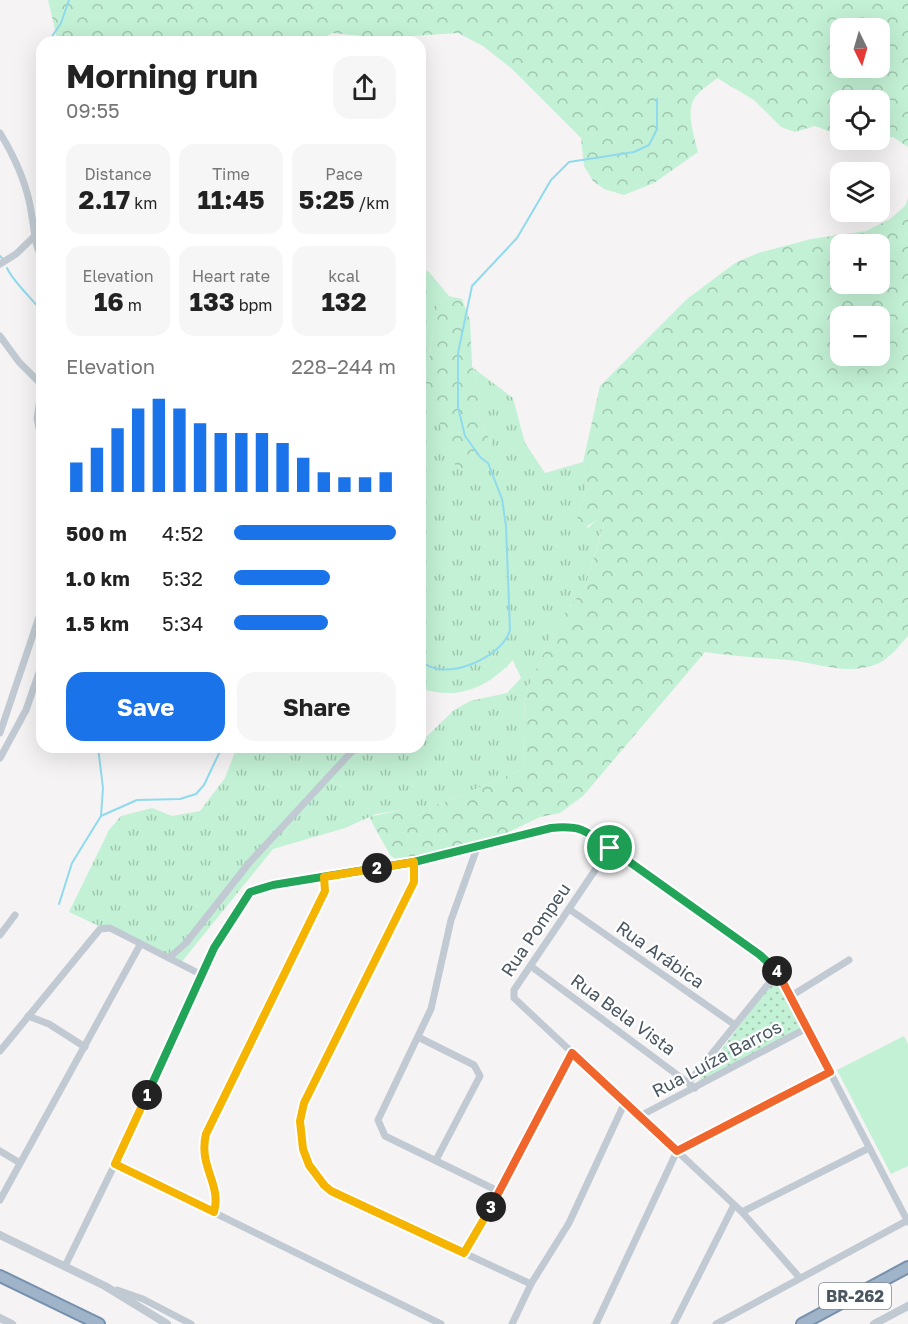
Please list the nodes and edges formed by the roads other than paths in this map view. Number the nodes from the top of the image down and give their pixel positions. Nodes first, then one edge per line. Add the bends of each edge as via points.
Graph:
1 (0, 133) edge
2 (34, 235) junction
3 (36, 241) edge
4 (0, 264) edge
5 (0, 336) edge
6 (36, 379) edge
7 (36, 629) edge
8 (36, 681) edge
9 (0, 733) edge
10 (350, 753) edge
11 (0, 758) edge
12 (477, 848) junction
13 (610, 848) junction
14 (414, 862) junction
15 (324, 877) junction
16 (569, 909) junction
17 (15, 915) dead end
18 (0, 935) edge
19 (140, 945) junction
20 (169, 958) junction
21 (849, 960) dead end
22 (532, 967) junction
23 (778, 972) junction
24 (202, 975) junction
25 (791, 996) junction
26 (36, 1007) junction
27 (28, 1016) junction
28 (39, 1018) junction
29 (735, 1025) junction
30 (807, 1028) junction
31 (418, 1037) junction
32 (85, 1047) junction
33 (0, 1051) edge
34 (572, 1053) junction
35 (830, 1072) junction
36 (689, 1082) junction
37 (696, 1088) junction
38 (625, 1102) junction
39 (640, 1116) junction
40 (869, 1148) junction
41 (0, 1151) edge
42 (677, 1151) junction
43 (436, 1161) junction
44 (20, 1163) junction
45 (115, 1164) junction
46 (500, 1192) junction
47 (0, 1200) edge
48 (734, 1205) junction
49 (214, 1212) junction
50 (742, 1212) junction
51 (908, 1221) edge
52 (0, 1235) edge
53 (464, 1253) junction
54 (65, 1266) junction
55 (908, 1267) edge
56 (0, 1276) edge
57 (799, 1277) junction
58 (531, 1284) junction
59 (105, 1286) junction
60 (908, 1306) edge
61 (0, 1318) edge
62 (10, 1324) edge
63 (99, 1324) edge
64 (167, 1324) edge
65 (191, 1324) edge
66 (441, 1324) edge
67 (512, 1324) edge
68 (596, 1324) edge
69 (674, 1324) edge
70 (716, 1324) edge
71 (802, 1324) edge
72 (874, 1324) edge

1 - 2 street via 19,169 33,217
2 - 3 street
2 - 4 street
5 - 6 street
7 - 9 street
8 - 11 street via 26,710
10 - 20 street via 249,863 186,943
12 - 13 street via 571,826 582,828
12 - 14 street
12 - 31 street via 451,920 431,1009
13 - 16 street, Rua Pompeu
13 - 23 street
14 - 15 street
14 - 53 street via 414,882 304,1103 301,1140 309,1165 331,1191
15 - 24 street via 250,892 229,922
15 - 49 street via 325,891 206,1134 204,1155 216,1193
16 - 22 street, Rua Pompeu
16 - 29 street, Rua Arábica
17 - 18 street
19 - 20 street
19 - 26 street via 110,928 100,928
19 - 32 street
20 - 24 street
21 - 25 street
22 - 34 street, Rua Pompeu via 513,990 516,1000
22 - 36 street, Rua Bela Vista
23 - 25 street
23 - 29 street
24 - 45 street
25 - 30 street
26 - 27 street
26 - 28 street
27 - 28 street
27 - 33 street
28 - 32 street
29 - 36 street
30 - 35 street
30 - 37 street, Rua Luíza Barros
31 - 43 street via 378,1123 385,1136
31 - 43 street via 474,1065 480,1076
32 - 44 street
34 - 38 street
34 - 46 street
35 - 40 street
35 - 42 street
36 - 37 street, Rua Bela Vista
37 - 39 street, Rua Luíza Barros
38 - 39 street
38 - 58 street via 569,1223
39 - 42 street
40 - 50 street
40 - 51 street
41 - 44 street
42 - 48 street
42 - 68 street
43 - 46 street
44 - 47 street
45 - 49 street
45 - 54 street
46 - 53 street
48 - 50 street
48 - 69 street
49 - 66 street
50 - 57 street
51 - 57 street
52 - 54 street
53 - 58 street
54 - 59 street
55 - 71 highway, BR-262
56 - 63 highway
57 - 70 street
58 - 67 street
59 - 64 street
59 - 65 street via 143,1299
60 - 72 street
61 - 62 street

